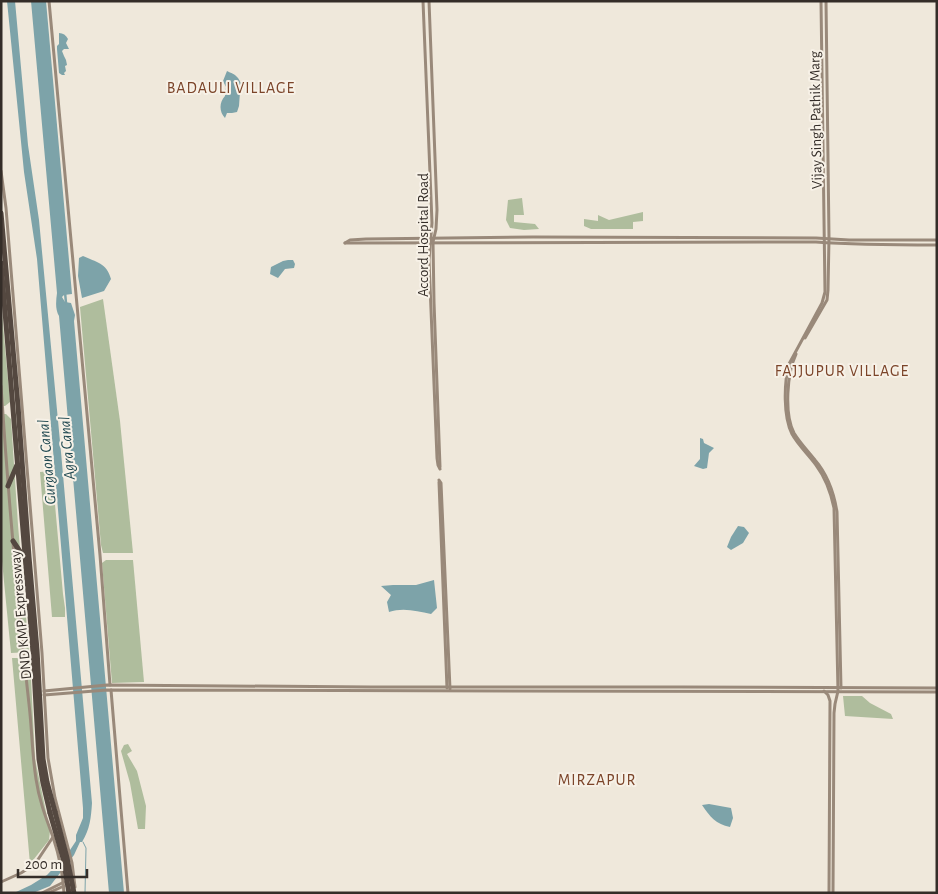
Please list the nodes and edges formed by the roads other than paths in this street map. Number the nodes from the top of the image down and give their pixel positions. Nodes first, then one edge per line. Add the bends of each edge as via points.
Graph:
1 (49, 1) edge
2 (423, 1) edge
3 (429, 1) edge
4 (821, 1) edge
5 (826, 1) edge
6 (1, 170) edge
7 (1, 213) edge
8 (824, 238) junction
9 (829, 238) junction
10 (432, 240) junction
11 (937, 240) edge
12 (826, 243) junction
13 (937, 245) edge
14 (1, 263) edge
15 (7, 301) junction
16 (7, 307) junction
17 (1, 386) edge
18 (2, 409) edge
19 (17, 464) junction
20 (440, 469) dead end
21 (439, 480) dead end
22 (8, 486) junction
23 (13, 541) junction
24 (25, 559) junction
25 (35, 654) junction
26 (109, 685) junction
27 (448, 689) junction
28 (840, 689) junction
29 (109, 690) junction
30 (937, 690) edge
31 (70, 691) junction
32 (824, 691) junction
33 (44, 693) junction
34 (52, 813) junction
35 (59, 818) junction
36 (47, 821) junction
37 (53, 838) junction
38 (1, 882) edge
39 (64, 884) junction
40 (42, 893) edge
41 (48, 893) edge
42 (64, 893) edge
43 (69, 893) edge
44 (75, 893) edge
45 (128, 893) edge
46 (829, 893) edge
47 (834, 893) edge

1 - 26 street
2 - 10 street
3 - 10 street, Accord Hospital Road via 437,210
4 - 8 street, Vijay Singh Pathik Marg
5 - 9 street, Vijay Singh Pathik Marg
6 - 33 street
7 - 15 highway, DND KMP Expressway
8 - 9 street
8 - 10 street
8 - 12 street, Vijay Singh Pathik Marg
9 - 11 street
9 - 12 street, Vijay Singh Pathik Marg
10 - 10 street via 372,244 345,243 350,240
10 - 12 street
10 - 20 street, Accord Hospital Road
12 - 13 street
12 - 28 street via 824,298 789,364 786,402 792,433 822,473 832,501
14 - 15 highway, DND KMP Expressway
15 - 16 highway, DND KMP Expressway
16 - 19 highway, DND KMP Expressway
16 - 25 highway, DND KMP Expressway
17 - 18 street
18 - 22 street
19 - 22 highway
19 - 24 highway, DND KMP Expressway
21 - 27 street
22 - 23 street
23 - 24 highway
23 - 36 street via 36,779
24 - 25 highway, DND KMP Expressway
25 - 34 highway, DND KMP Expressway via 40,764
26 - 27 street
26 - 31 street
27 - 28 street
27 - 29 street
27 - 32 street
28 - 30 street
28 - 32 street
28 - 47 street via 834,713
29 - 31 street
29 - 45 street
31 - 33 street
32 - 46 street via 830,701
33 - 35 street via 48,758
34 - 43 highway, DND KMP Expressway, bridge
34 - 44 highway, DND KMP Expressway, bridge
35 - 36 street
35 - 44 street, bridge via 74,876
36 - 37 street
37 - 38 street via 36,864
37 - 39 street, bridge
39 - 40 street
39 - 41 street
39 - 42 street

